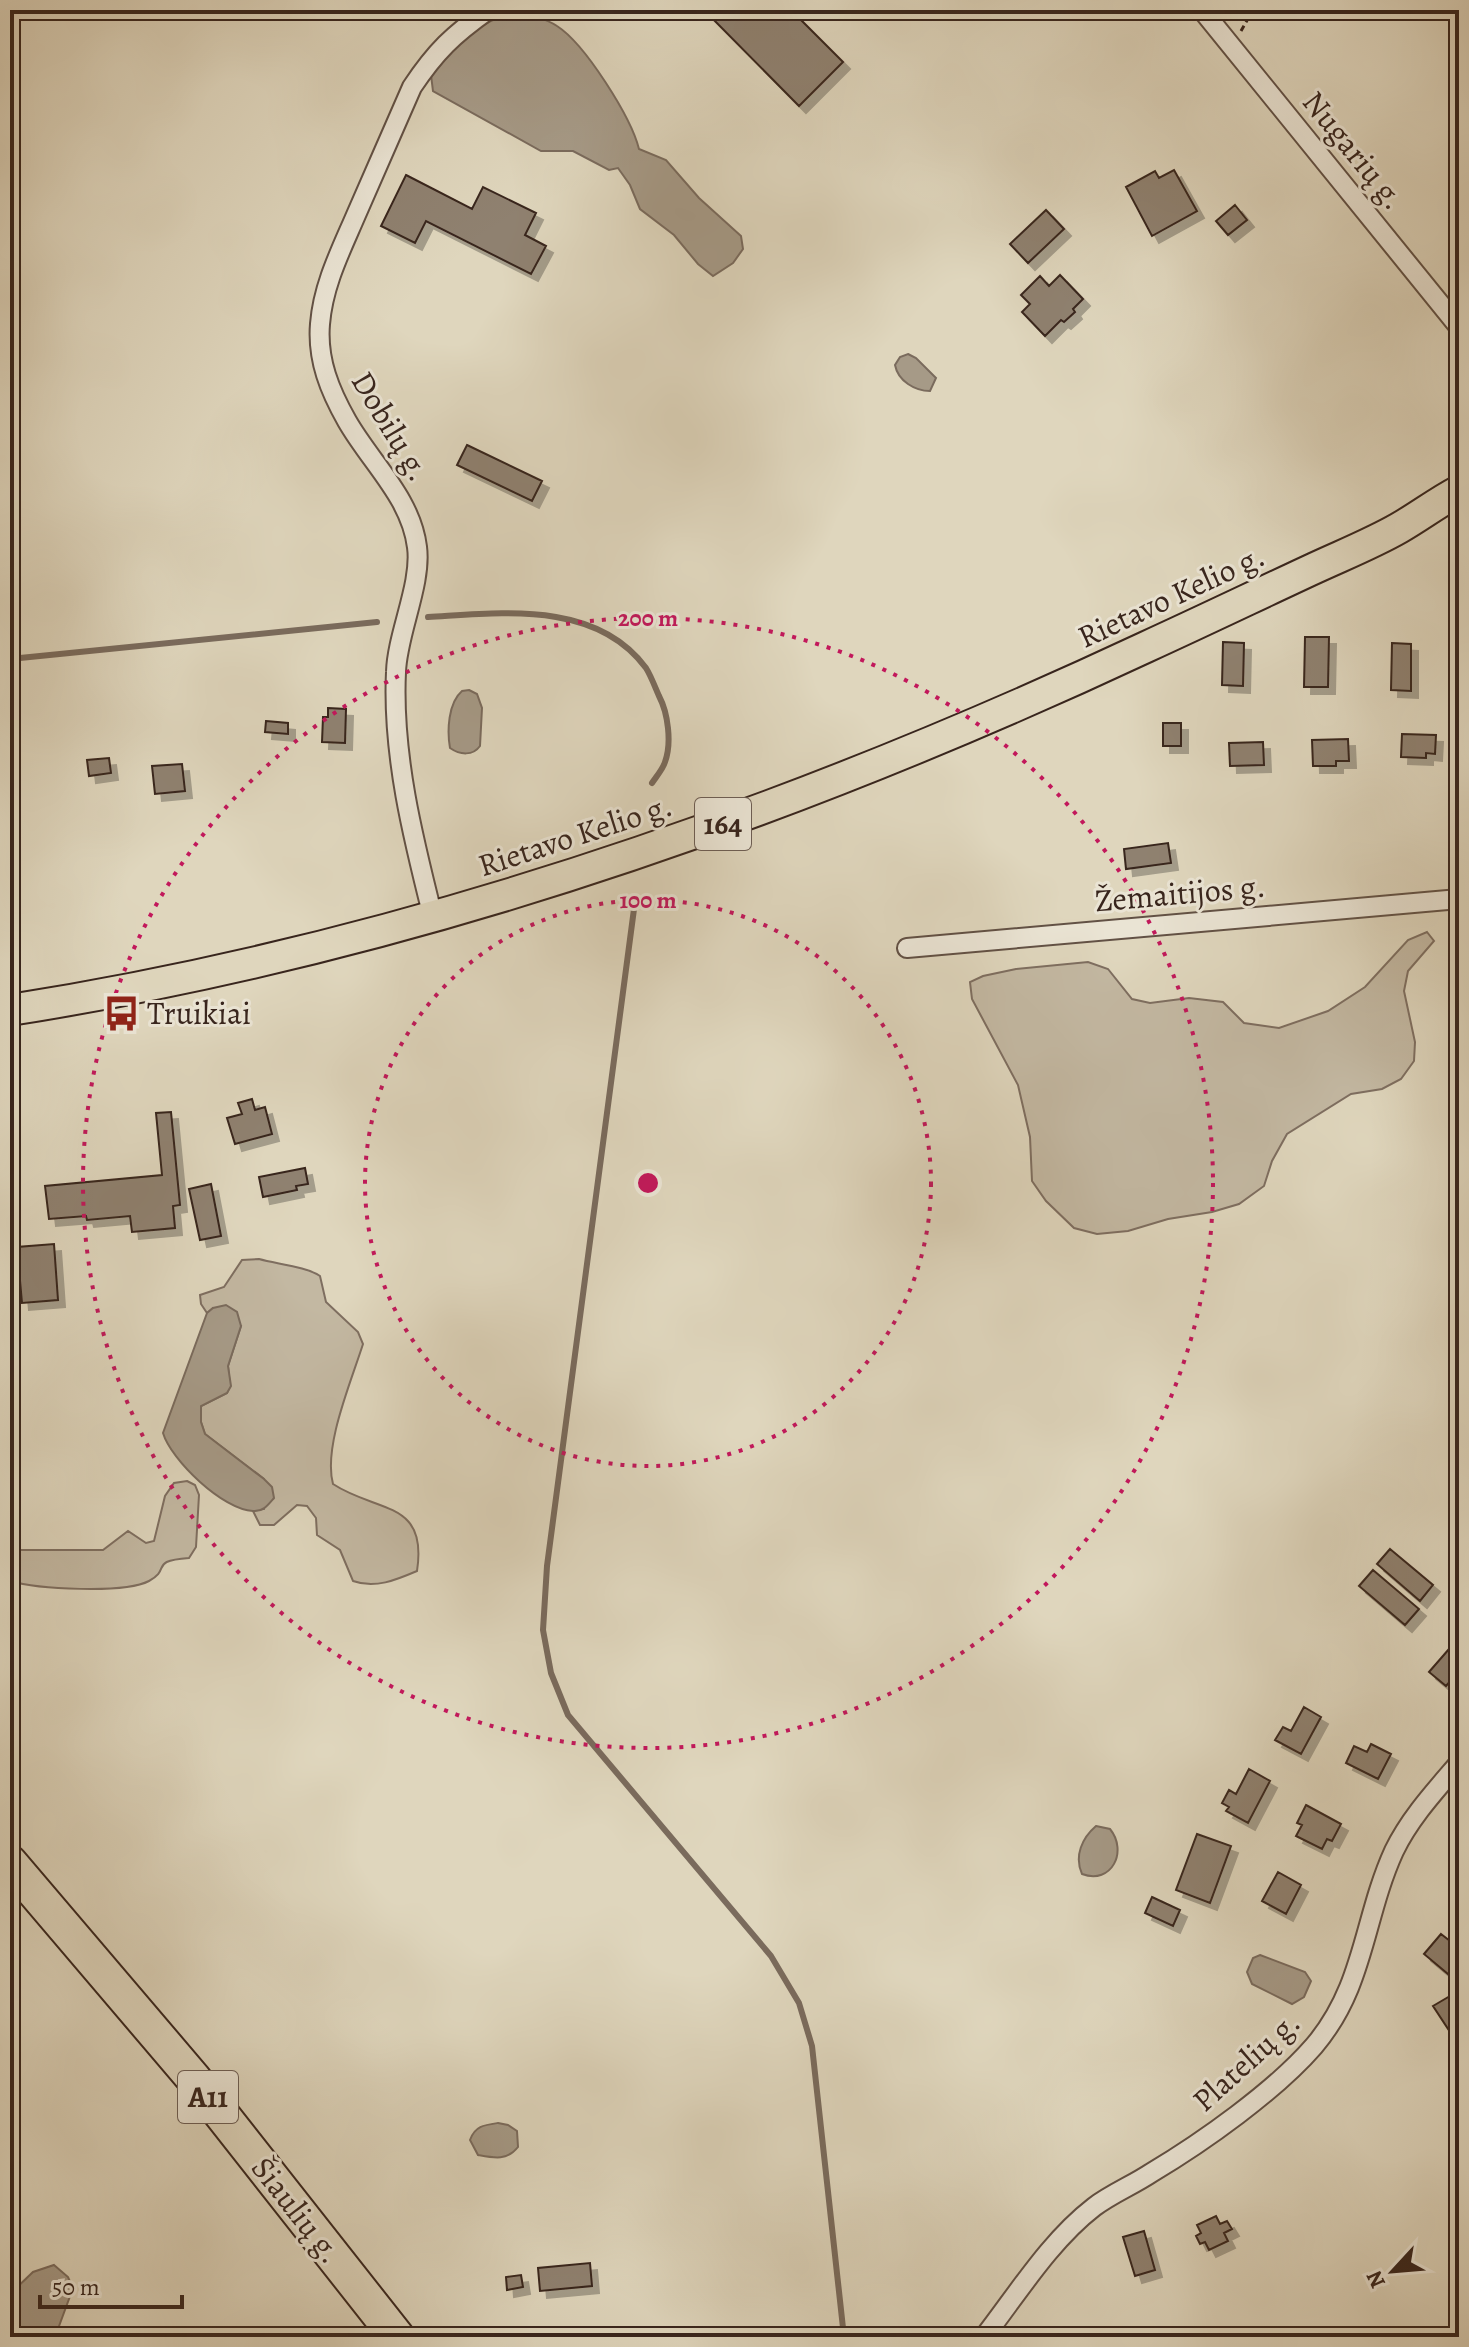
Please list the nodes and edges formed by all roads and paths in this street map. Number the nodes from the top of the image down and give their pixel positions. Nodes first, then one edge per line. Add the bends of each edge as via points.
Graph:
1 (488, 10) edge
2 (1202, 10) edge
3 (1459, 327) edge
4 (1459, 491) edge
5 (1459, 508) edge
6 (1398, 529) junction
7 (1459, 899) edge
8 (433, 917) junction
9 (907, 948) dead end
10 (10, 1010) edge
11 (1459, 1763) edge
12 (10, 1863) edge
13 (397, 2337) edge
14 (984, 2337) edge

1 - 8 street, Dobilų g. via 451,37 412,87 329,278 320,324 330,391 414,527 418,552 396,667 395,702 414,838
2 - 3 street, Nugarių g.
4 - 6 main road, Rietavo Kelio g. / 164
5 - 6 main road, Rietavo Kelio g. / 164
6 - 8 main road, Rietavo Kelio g. / 164 via 884,764 644,852
7 - 9 street, Žemaitijos g.
8 - 10 main road, Rietavo Kelio g. / 164 via 258,961
11 - 14 street, Platelių g. via 1426,1801 1395,1850 1354,1981 1315,2045 1209,2135 1074,2224
12 - 13 highway, Šiaulių g. / A11 via 193,2078

